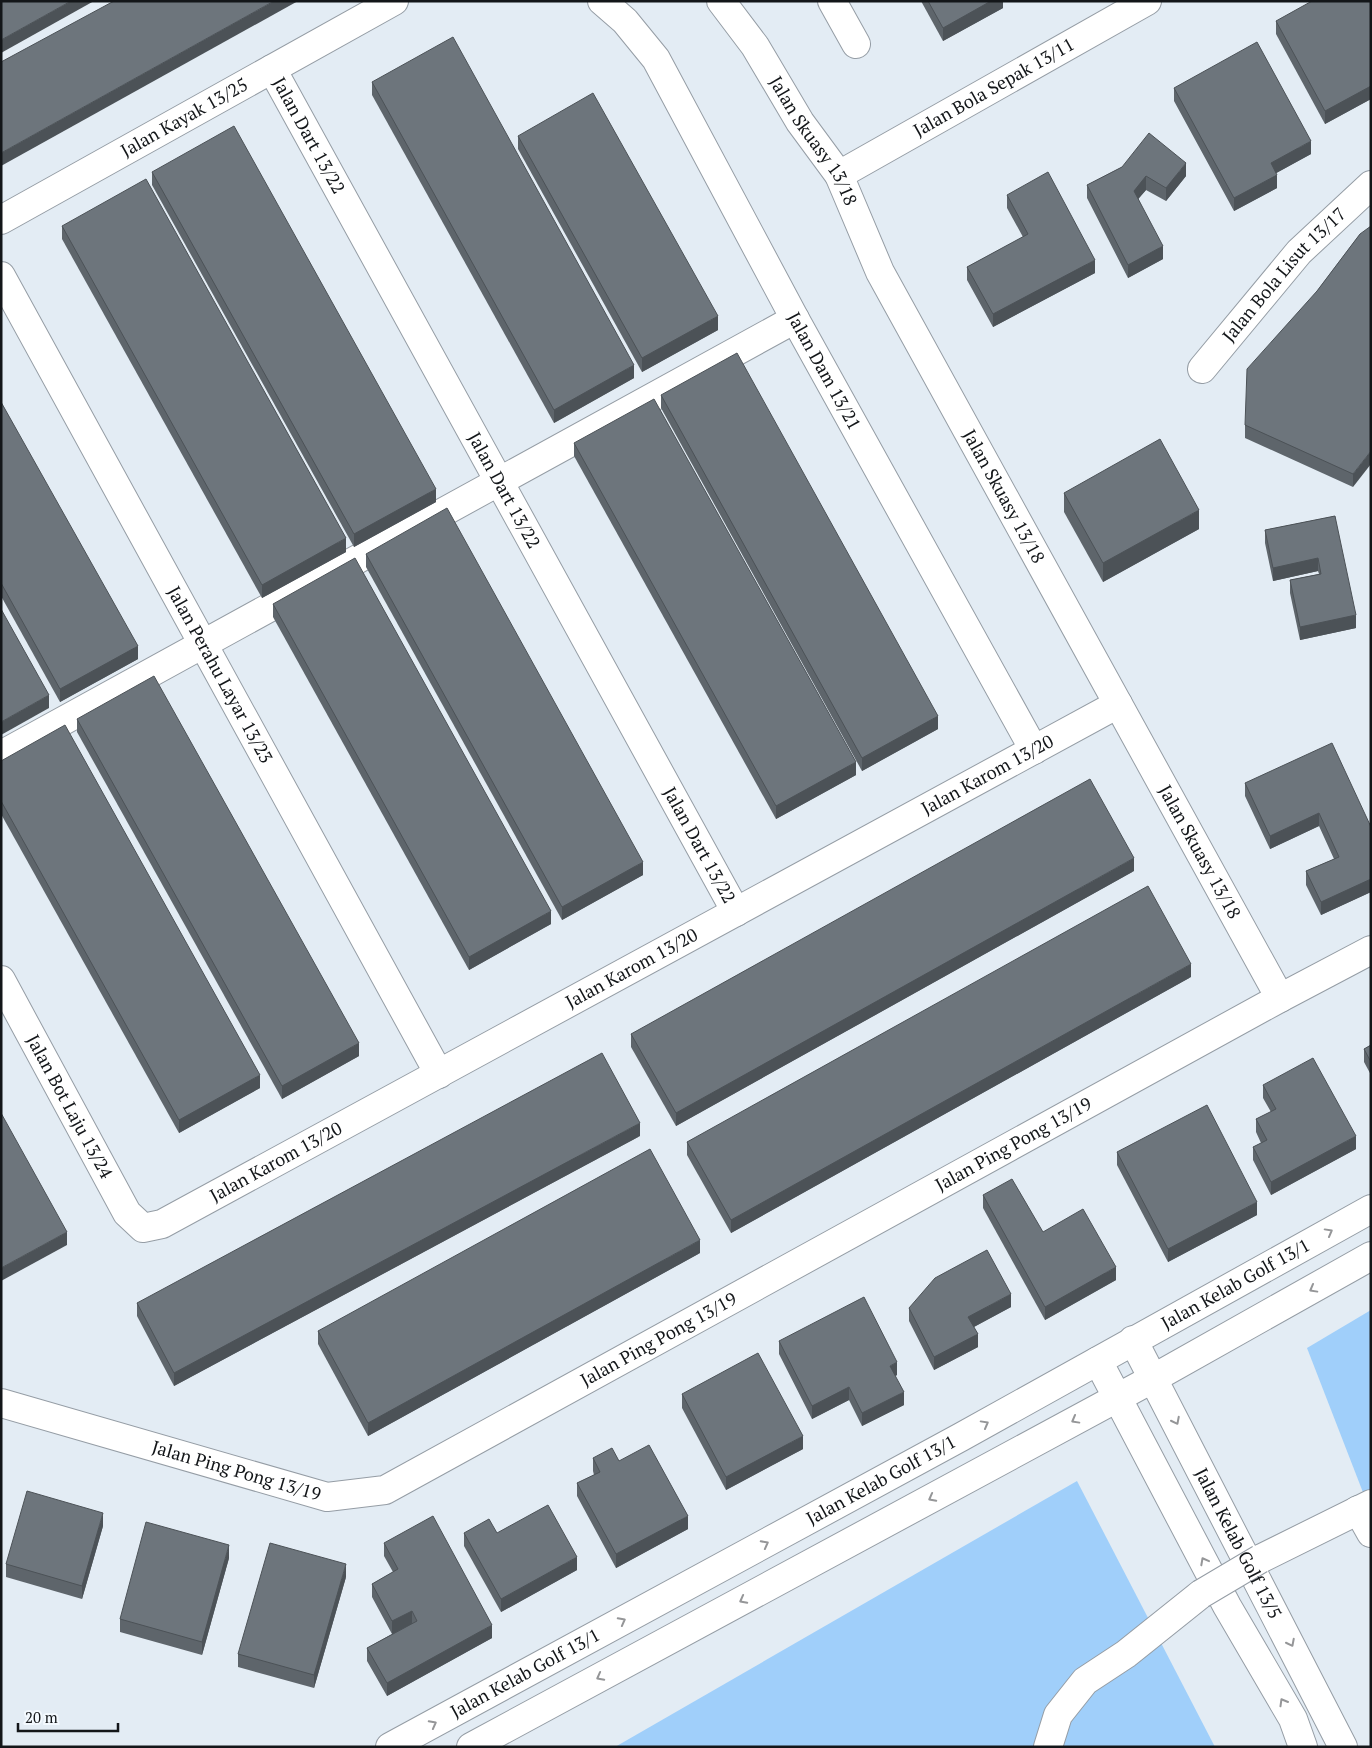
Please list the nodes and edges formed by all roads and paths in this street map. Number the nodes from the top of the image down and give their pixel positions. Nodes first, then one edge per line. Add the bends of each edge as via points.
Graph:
1 (394, 1) edge
2 (602, 1) edge
3 (720, 1) edge
4 (832, 1) edge
5 (1147, 1) edge
6 (856, 44) dead end
7 (272, 69) junction
8 (839, 175) junction
9 (1371, 185) edge
10 (1, 220) edge
11 (1, 276) edge
12 (795, 319) junction
13 (1202, 369) dead end
14 (498, 482) junction
15 (203, 644) junction
16 (1118, 704) junction
17 (1034, 750) junction
18 (1, 755) edge
19 (736, 912) junction
20 (1371, 950) edge
21 (1, 980) edge
22 (1280, 998) junction
23 (439, 1074) junction
24 (1371, 1209) edge
25 (144, 1228) joint
26 (1371, 1256) edge
27 (1133, 1340) junction
28 (1098, 1361) junction
29 (1154, 1378) junction
30 (1117, 1396) junction
31 (1, 1403) edge
32 (1366, 1516) edge
33 (390, 1747) edge
34 (471, 1747) edge
35 (1048, 1747) edge
36 (1303, 1747) edge
37 (1343, 1747) edge

1 - 7 street, Jalan Kayak 13/25
2 - 12 street, Jalan Dam 13/21 via 626,21 656,59
3 - 8 street, Jalan Skuasy 13/18 via 755,46 800,122
4 - 6 street
5 - 8 street, Jalan Bola Sepak 13/11
7 - 10 street, Jalan Kayak 13/25
7 - 14 street, Jalan Dart 13/22
8 - 16 street, Jalan Skuasy 13/18 via 880,272
9 - 13 street, Jalan Bola Lisut 13/17 via 1299,252
11 - 15 street, Jalan Perahu Layar 13/23
12 - 14 street
12 - 17 street, Jalan Dam 13/21
14 - 15 street
14 - 19 street, Jalan Dart 13/22
15 - 18 street
15 - 23 street, Jalan Perahu Layar 13/23
16 - 17 street, Jalan Karom 13/20
16 - 22 street, Jalan Skuasy 13/18
17 - 19 street, Jalan Karom 13/20
19 - 23 street, Jalan Karom 13/20
20 - 22 street
21 - 25 street, Jalan Bot Laju 13/24 via 127,1213
22 - 31 street, Jalan Ping Pong 13/19 via 385,1490 327,1497
23 - 25 street, Jalan Karom 13/20 via 162,1224
27 -> 24 street, Jalan Kelab Golf 13/1
26 -> 29 street
27 - 28 street, Jalan Kelab Golf 13/1
27 - 29 street, Jalan Kelab Golf 13/5
28 - 30 street, Jalan Kelab Golf 13/5
33 -> 28 street, Jalan Kelab Golf 13/1
29 - 30 street
29 -> 37 street, Jalan Kelab Golf 13/5
30 -> 34 street
36 -> 30 street, Jalan Kelab Golf 13/5 via 1294,1719 1228,1606
32 - 35 street, bridge via 1260,1559 1201,1594 1085,1682 1058,1716

